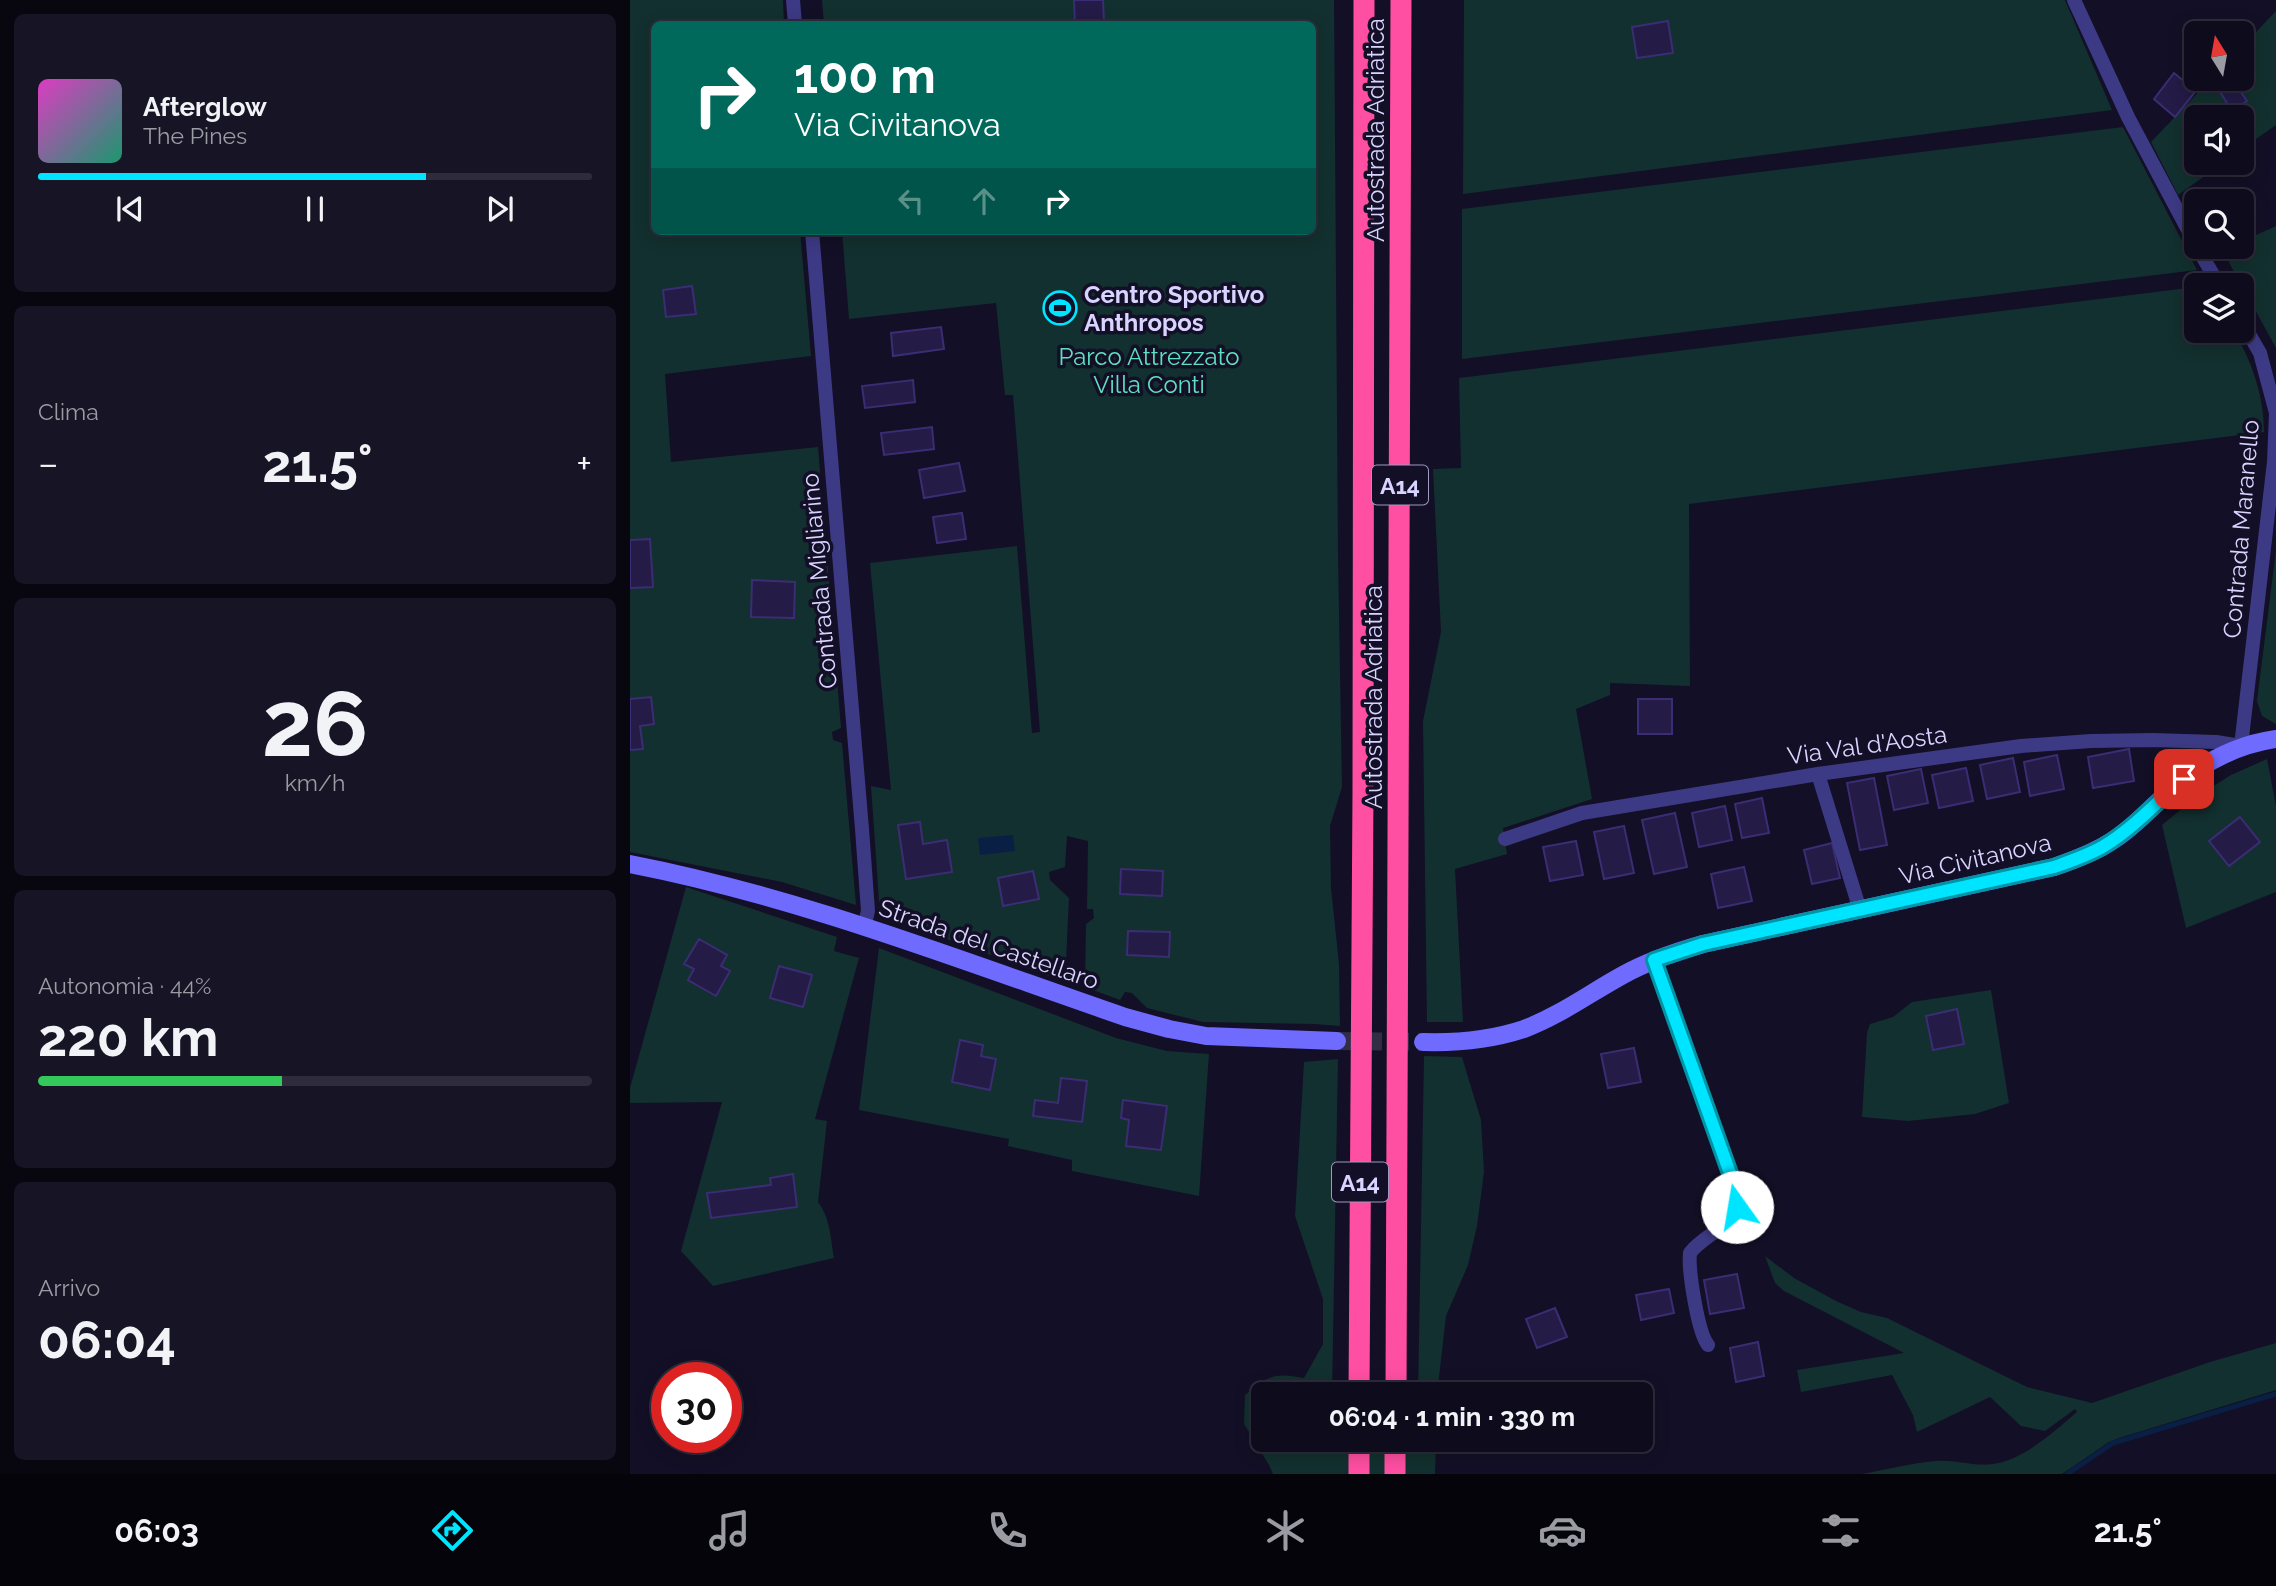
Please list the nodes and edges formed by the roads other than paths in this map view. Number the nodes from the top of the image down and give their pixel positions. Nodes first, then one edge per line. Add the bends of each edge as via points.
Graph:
1 (793, 0) edge
2 (1364, 0) edge
3 (1401, 0) edge
4 (2074, 0) edge
5 (795, 21) edge
6 (2184, 222) edge
7 (812, 235) edge
8 (2254, 343) edge
9 (2276, 739) edge
10 (2241, 746) junction
11 (1818, 774) junction
12 (1505, 839) dead end
13 (630, 864) edge
14 (1860, 910) junction
15 (864, 927) junction
16 (1654, 960) junction
17 (1337, 1041) tunnel mouth
18 (1423, 1042) tunnel mouth
19 (1709, 1345) dead end
20 (1359, 1382) edge
21 (1396, 1382) edge
22 (1359, 1452) edge
23 (1395, 1452) edge
24 (1359, 1474) edge
25 (1395, 1474) edge

1 - 5 street
2 - 20 highway, Autostrada Adriatica / A14
3 - 21 highway, Autostrada Adriatica / A14
4 - 6 street via 2128,117
7 - 15 street, Contrada Migliarino via 862,829 868,911
8 - 10 street, Contrada Maranello via 2276,413
9 - 10 street, Via Civitanova
10 - 11 street, Via Val d'Aosta via 2091,741
10 - 14 street, Via Civitanova via 2191,774 2125,832 2080,858
11 - 12 street, Via Val d'Aosta via 1582,813
11 - 14 street
13 - 15 street, Strada del Castellaro via 754,893
14 - 16 street, Via Civitanova via 1703,944
15 - 17 street, Strada del Castellaro via 1170,1029 1206,1036
16 - 18 street, Via Civitanova via 1525,1028 1476,1040
16 - 19 street via 1738,1199 1730,1220 1690,1253 1699,1317
22 - 24 highway
23 - 25 highway

